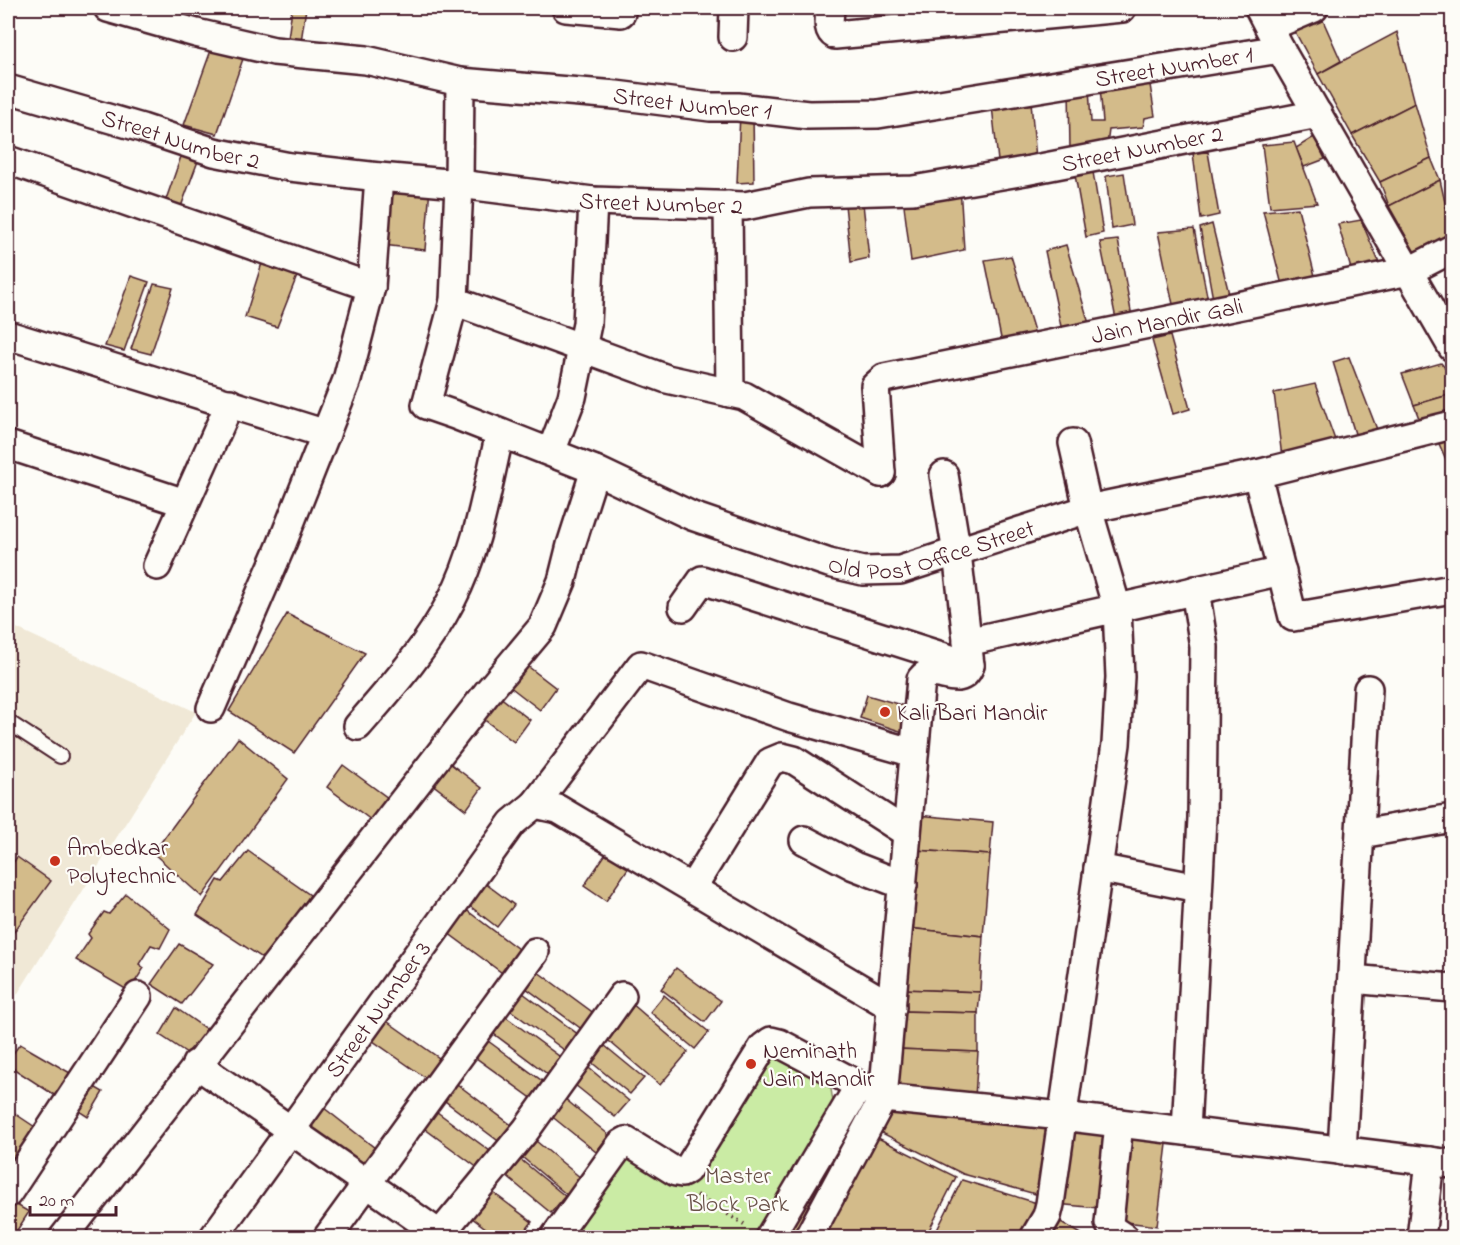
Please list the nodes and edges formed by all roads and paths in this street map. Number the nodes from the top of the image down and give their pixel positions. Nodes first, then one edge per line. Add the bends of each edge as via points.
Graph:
1 (108, 8) edge
2 (566, 8) edge
3 (621, 8) edge
4 (734, 8) edge
5 (830, 8) edge
6 (1122, 8) edge
7 (1314, 8) edge
8 (926, 17) edge
9 (1269, 28) edge
10 (733, 37) dead end
11 (460, 82) junction
12 (8, 89) edge
13 (1318, 114) junction
14 (8, 160) edge
15 (379, 177) junction
16 (459, 184) junction
17 (593, 201) junction
18 (728, 205) junction
19 (1452, 249) edge
20 (1409, 271) junction
21 (371, 287) junction
22 (454, 301) junction
23 (8, 335) edge
24 (1452, 346) edge
25 (582, 348) junction
26 (730, 393) junction
27 (230, 403) junction
28 (1452, 425) edge
29 (326, 434) junction
30 (500, 434) junction
31 (1072, 443) dead end
32 (8, 446) edge
33 (551, 452) junction
34 (595, 470) junction
35 (1257, 474) junction
36 (945, 476) dead end
37 (185, 503) junction
38 (1088, 510) junction
39 (957, 553) junction
40 (157, 566) dead end
41 (1282, 571) junction
42 (1452, 589) edge
43 (1195, 590) junction
44 (683, 607) dead end
45 (1117, 608) junction
46 (969, 654) junction
47 (1368, 689) dead end
48 (211, 708) dead end
49 (8, 722) edge
50 (358, 726) dead end
51 (914, 753) junction
52 (60, 756) dead end
53 (546, 807) junction
54 (1452, 818) edge
55 (907, 833) junction
56 (1361, 834) junction
57 (804, 840) dead end
58 (1098, 868) junction
59 (903, 885) junction
60 (692, 888) junction
61 (1198, 888) junction
62 (535, 952) dead end
63 (1352, 979) junction
64 (1452, 988) edge
65 (138, 996) dead end
66 (622, 996) dead end
67 (892, 1007) junction
68 (196, 1064) junction
69 (859, 1086) junction
70 (883, 1098) junction
71 (1062, 1116) junction
72 (1119, 1123) junction
73 (290, 1130) junction
74 (1185, 1131) junction
75 (1342, 1151) junction
76 (1441, 1162) edge
77 (365, 1182) junction
78 (8, 1193) edge
79 (696, 1195) dead end
80 (761, 1234) edge
81 (440, 1236) edge
82 (63, 1238) edge
83 (213, 1238) edge
84 (327, 1238) edge
85 (554, 1238) edge
86 (808, 1238) edge
87 (1034, 1238) edge
88 (1125, 1238) edge
89 (1421, 1238) edge

1 - 11 street, Street Number 1 via 274,51 366,60
2 - 3 street via 621,13
4 - 10 street
5 - 8 street via 829,28 835,35
6 - 8 street
7 - 9 street, Street Number 1
9 - 11 street, Street Number 1 via 879,114 808,116
9 - 13 street
11 - 16 street
12 - 15 street, Street Number 2 via 214,152 290,167
13 - 18 street, Street Number 2 via 913,190 809,194 745,206
13 - 20 street
14 - 21 street
15 - 16 street, Street Number 2
15 - 21 street
16 - 17 street, Street Number 2
16 - 22 street
17 - 18 street, Street Number 2
17 - 25 street via 588,312
18 - 26 street
19 - 20 street, Jain Mandir Gali
20 - 24 street
20 - 26 street, Jain Mandir Gali via 884,378 875,386 881,473 744,396
21 - 29 street via 347,380
22 - 25 street
22 - 30 street, Old Post Office Street via 426,405
23 - 27 street
25 - 26 street via 667,379
25 - 33 street via 572,397
27 - 29 street
27 - 37 street
28 - 35 street, Old Post Office Street
29 - 48 street
30 - 33 street, Old Post Office Street
30 - 50 street via 473,546 452,600 418,656
31 - 38 street
32 - 37 street
33 - 34 street, Old Post Office Street
34 - 39 street, Old Post Office Street via 692,516 863,572 900,570
34 - 68 street via 562,581 543,627
35 - 38 street, Old Post Office Street
35 - 41 street
36 - 39 street
37 - 40 street
38 - 39 street, Old Post Office Street
38 - 45 street
39 - 46 street
41 - 42 street via 1293,617
41 - 43 street
43 - 45 street
43 - 61 street via 1204,647
44 - 46 street via 702,580
45 - 46 street
45 - 58 street via 1120,677 1116,744
46 - 51 street via 967,673 960,678 929,673 921,679
47 - 56 street
49 - 52 lane
51 - 53 street, Street Number 3 via 789,717 641,666
51 - 55 street
53 - 60 street
53 - 73 street, Street Number 3 via 512,823
54 - 56 street
55 - 59 street
55 - 60 street via 794,760 782,757 770,762
56 - 63 street
57 - 59 street
58 - 61 street
58 - 71 street
59 - 67 street
60 - 67 street
61 - 74 street
62 - 77 street
63 - 64 street
63 - 75 street
65 - 78 street
66 - 81 street via 526,1130
67 - 70 street
68 - 73 street
68 - 82 street
69 - 70 street
69 - 80 street
69 - 85 street via 771,1041 763,1047 687,1170 676,1172 626,1141
70 - 71 street
70 - 86 street
71 - 72 street
71 - 87 street via 1050,1204
72 - 74 street
72 - 88 street via 1109,1223
73 - 77 street
73 - 83 street, Street Number 3
74 - 75 street
75 - 76 street
76 - 89 street
77 - 81 street
77 - 84 street
79 - 80 path

